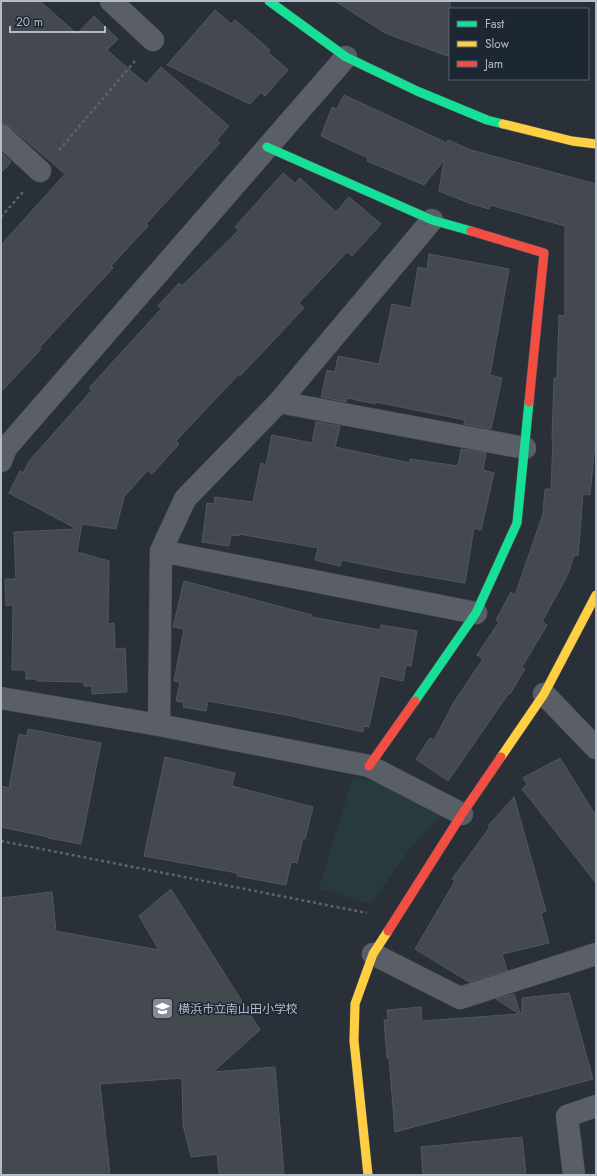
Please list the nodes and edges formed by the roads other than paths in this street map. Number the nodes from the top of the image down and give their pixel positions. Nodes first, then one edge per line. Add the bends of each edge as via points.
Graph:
1 (111, 1) edge
2 (269, 1) edge
3 (153, 40) road end
4 (346, 56) junction
5 (1, 136) edge
6 (596, 144) edge
7 (268, 147) junction
8 (40, 171) road end
9 (432, 220) junction
10 (279, 402) junction
11 (525, 448) junction
12 (1, 461) edge
13 (161, 551) junction
14 (596, 595) edge
15 (476, 613) junction
16 (544, 694) junction
17 (1, 698) edge
18 (159, 725) junction
19 (596, 748) edge
20 (369, 766) junction
21 (462, 814) junction
22 (373, 954) junction
23 (596, 954) edge
24 (596, 1106) edge
25 (368, 1175) edge
26 (574, 1175) edge

1 - 3 street
2 - 4 street
4 - 6 street via 416,91 487,120 572,141
4 - 7 street
5 - 8 street
7 - 9 street
7 - 12 street via 6,448
9 - 10 street
9 - 11 street via 544,254
10 - 11 street
10 - 13 street via 185,499
11 - 15 street via 517,523
13 - 15 street
13 - 18 street
14 - 16 street
15 - 20 street
16 - 19 street
16 - 21 street
17 - 18 street
18 - 20 street
20 - 21 street
21 - 22 street
22 - 23 street via 460,998
22 - 25 street via 355,1004 354,1041
24 - 26 street via 567,1116

